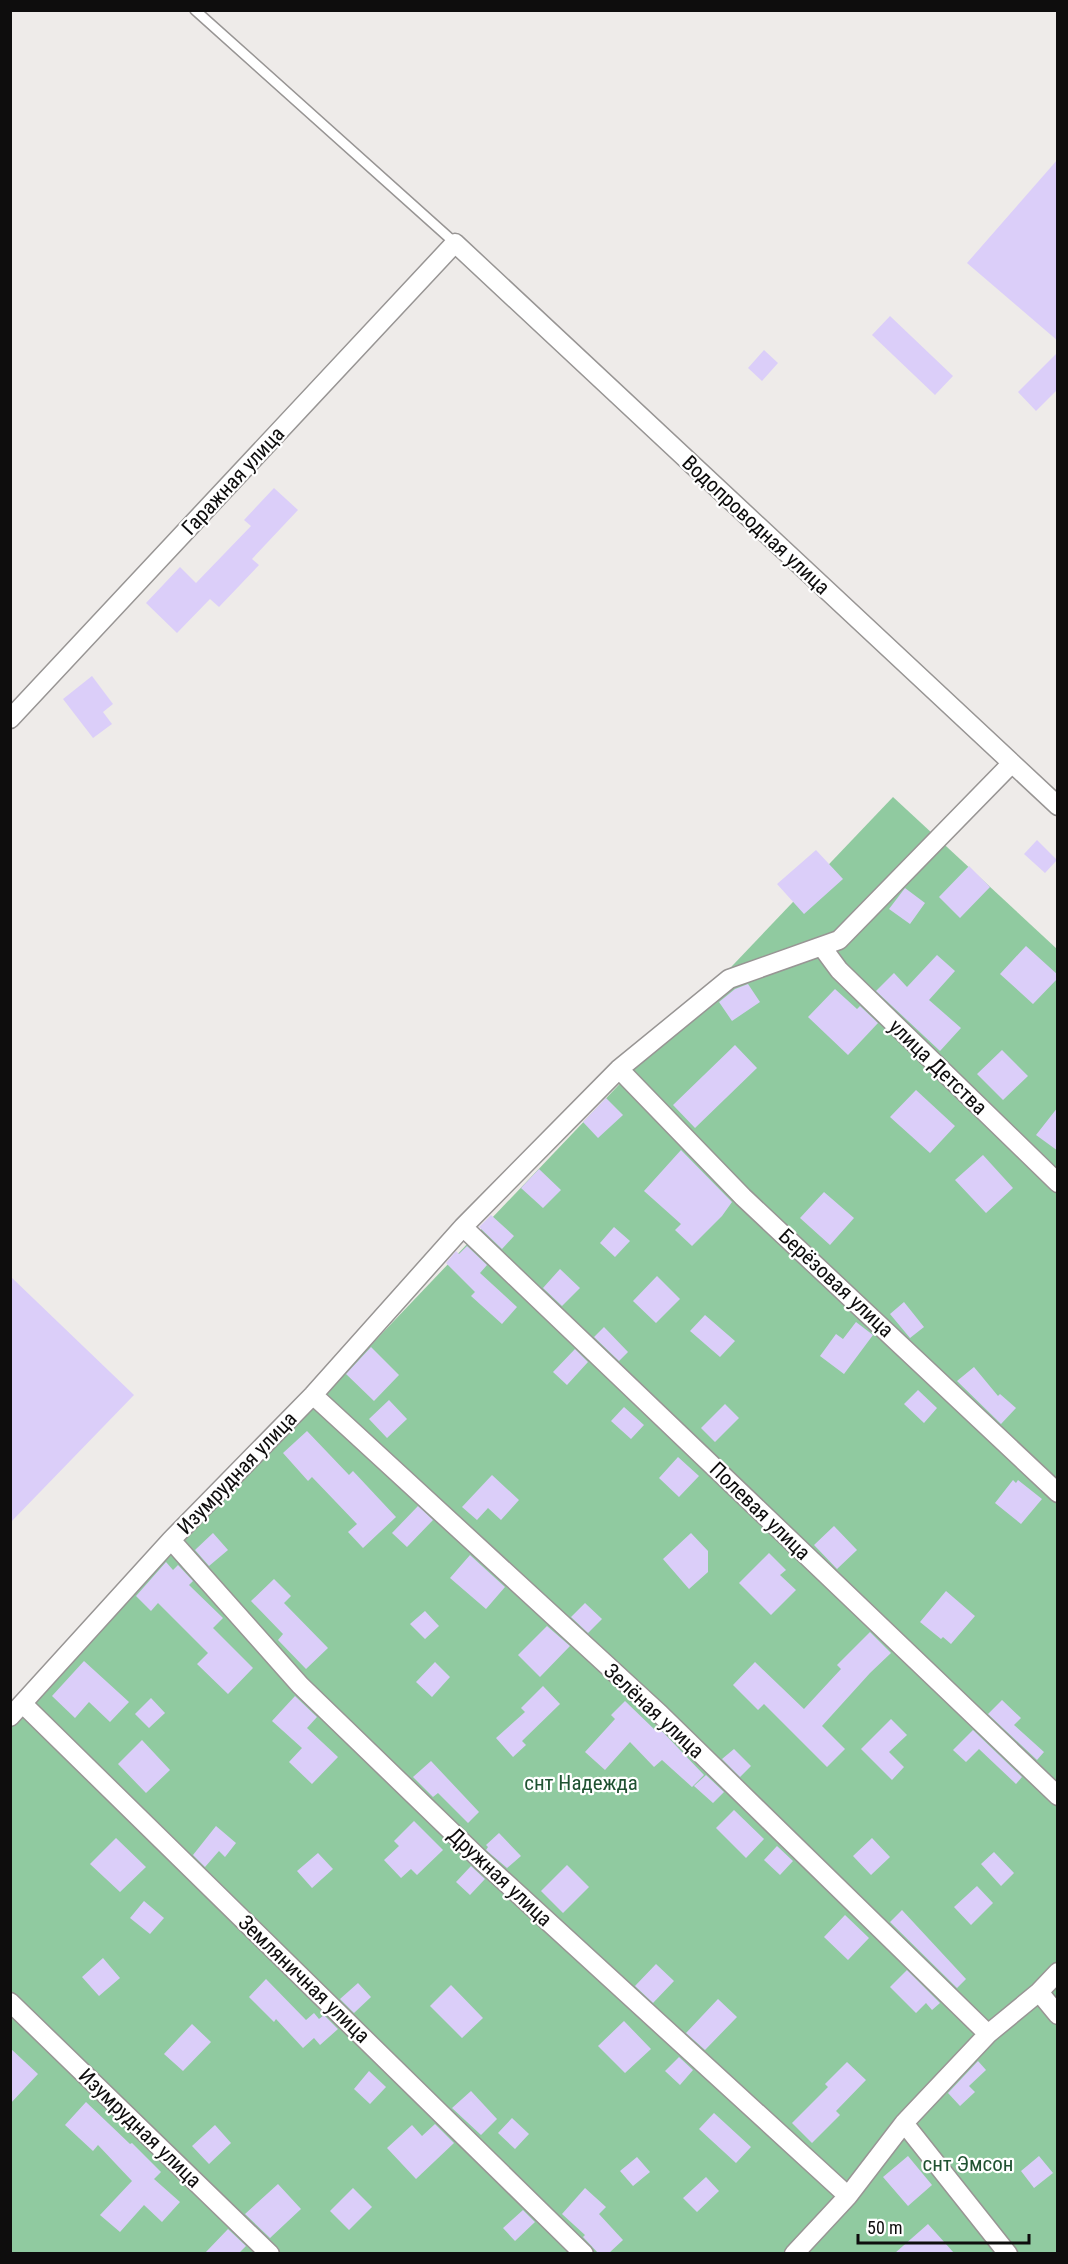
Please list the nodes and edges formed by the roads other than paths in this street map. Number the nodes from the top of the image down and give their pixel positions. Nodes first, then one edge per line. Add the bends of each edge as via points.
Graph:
1 (195, 10) edge
2 (455, 243) junction
3 (10, 719) edge
4 (1012, 763) junction
5 (1058, 806) edge
6 (822, 947) junction
7 (619, 1069) junction
8 (1058, 1184) edge
9 (463, 1227) junction
10 (313, 1395) junction
11 (1058, 1493) edge
12 (171, 1540) junction
13 (23, 1704) junction
14 (10, 1718) edge
15 (1058, 1796) edge
16 (1058, 1972) edge
17 (1039, 1992) junction
18 (10, 2002) edge
19 (1058, 2015) edge
20 (988, 2034) junction
21 (904, 2123) junction
22 (848, 2196) junction
23 (270, 2253) edge
24 (584, 2253) edge
25 (794, 2253) edge
26 (1008, 2253) edge

1 - 2 lane
2 - 3 street, Гаражная улица
2 - 4 street, Водопроводная улица
4 - 5 street, Водопроводная улица
4 - 6 street, Изумрудная улица via 839,940
6 - 7 street, Изумрудная улица via 729,979
6 - 8 street, улица Детства via 839,970
7 - 9 street, Изумрудная улица
7 - 11 street, Берёзовая улица via 743,1197
9 - 10 street, Изумрудная улица
9 - 15 street, Полевая улица
10 - 12 street, Изумрудная улица
10 - 20 street, Зелёная улица via 660,1714
12 - 13 street, Изумрудная улица
12 - 22 street, Дружная улица via 300,1685 482,1861
13 - 14 street, Изумрудная улица
13 - 24 street, Земляничная улица
16 - 17 street
17 - 19 street
17 - 20 street
18 - 23 street, Изумрудная улица
20 - 21 street
21 - 22 street
21 - 26 street
22 - 25 street

